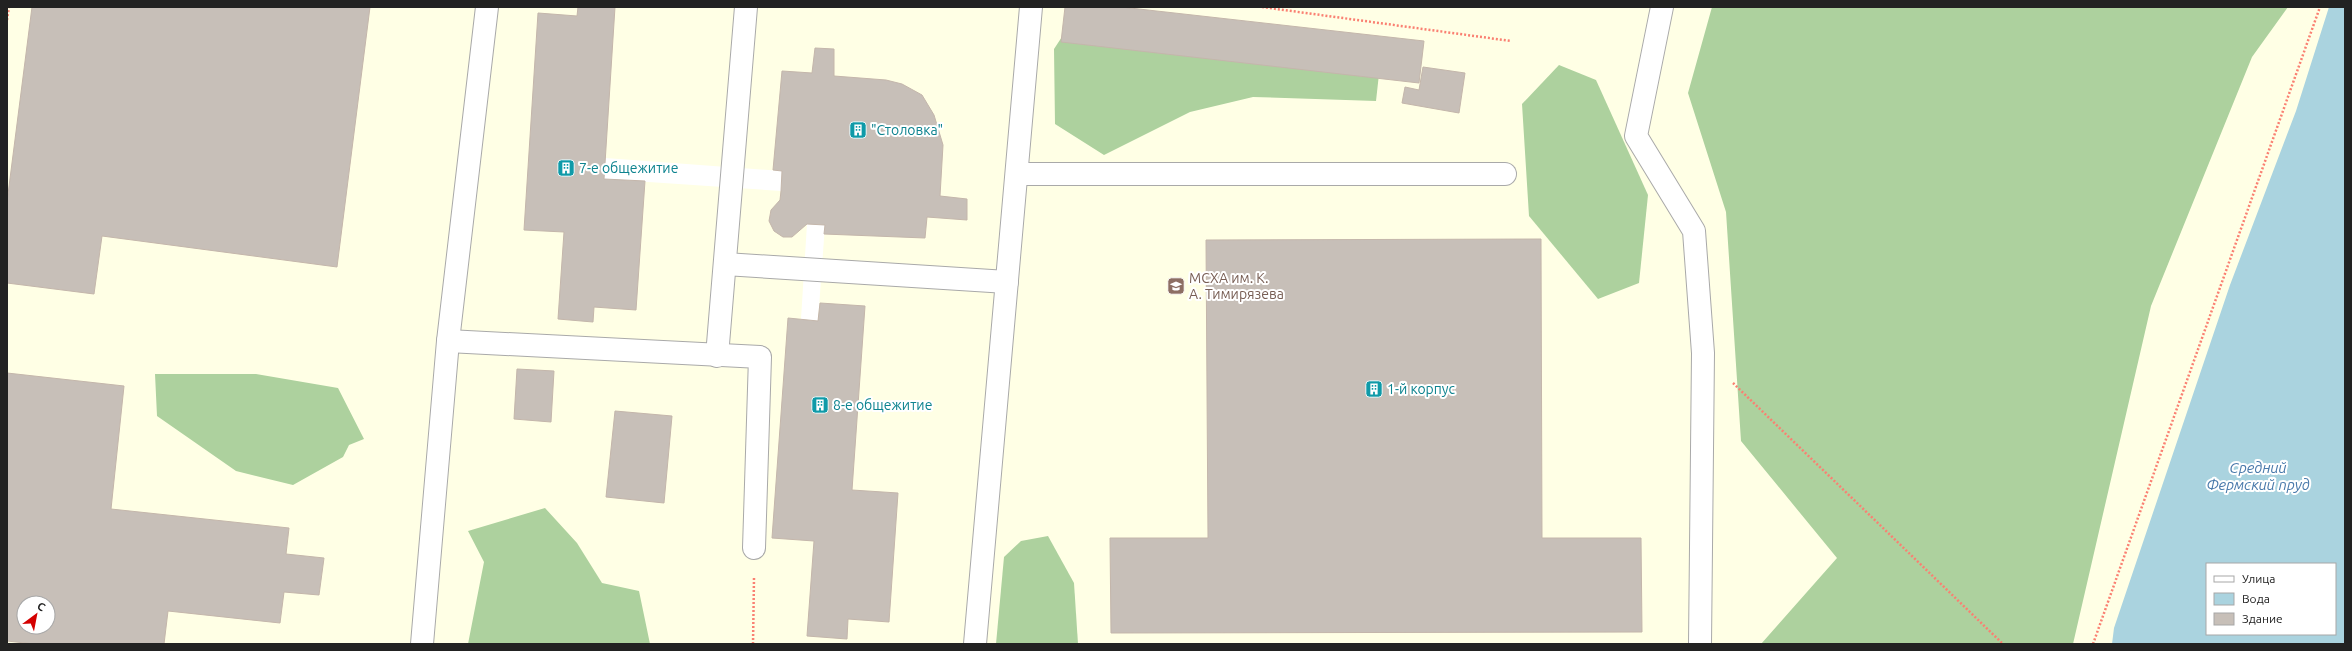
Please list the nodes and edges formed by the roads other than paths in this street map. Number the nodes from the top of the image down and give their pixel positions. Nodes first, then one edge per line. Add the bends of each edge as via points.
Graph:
1 (487, 7) edge
2 (746, 7) edge
3 (1031, 7) edge
4 (1662, 7) edge
5 (1017, 174) junction
6 (1504, 174) dead end
7 (725, 264) junction
8 (1007, 282) junction
9 (448, 341) junction
10 (717, 356) junction
11 (754, 548) road end
12 (422, 644) edge
13 (974, 644) edge
14 (1700, 644) edge

1 - 9 lane
2 - 7 lane
3 - 5 lane
4 - 14 lane via 1636,136 1694,231 1703,354
5 - 6 lane
5 - 8 lane
7 - 8 lane
7 - 10 lane
8 - 13 lane
9 - 10 lane
9 - 12 lane
10 - 11 lane via 760,357

